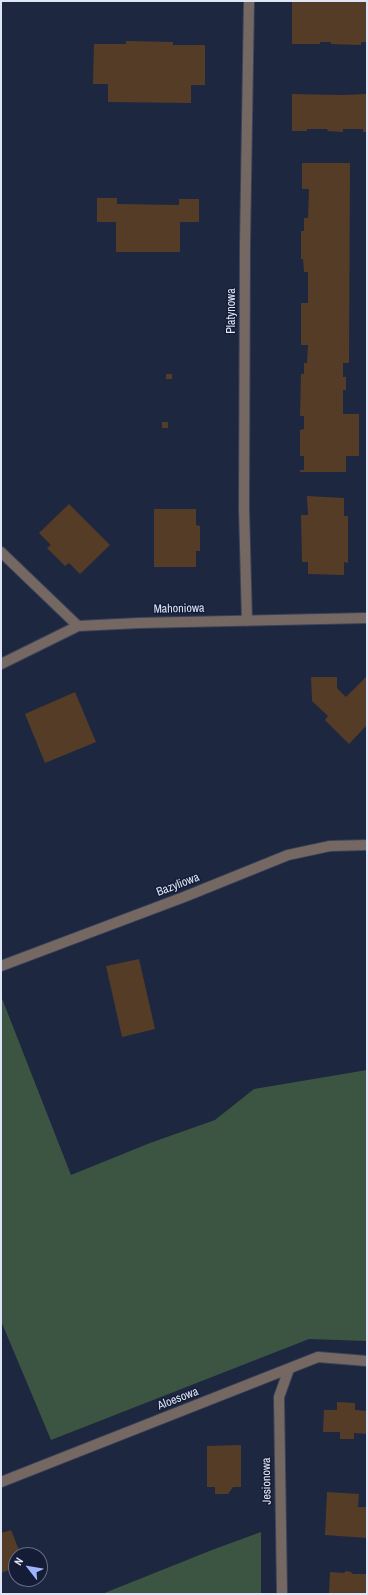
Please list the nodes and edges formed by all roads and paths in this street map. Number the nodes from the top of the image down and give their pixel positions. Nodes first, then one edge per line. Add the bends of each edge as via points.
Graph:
1 (249, 1) edge
2 (1, 552) edge
3 (367, 618) edge
4 (247, 621) junction
5 (78, 626) junction
6 (1, 664) edge
7 (367, 845) edge
8 (1, 966) edge
9 (367, 1361) edge
10 (289, 1369) junction
11 (1, 1482) edge
12 (282, 1594) edge

1 - 4 street, Platynowa via 244,500
2 - 5 street
3 - 4 street, Mahoniowa
4 - 5 street, Mahoniowa
5 - 6 street, Mahoniowa
7 - 8 street, Bazyliowa via 330,846 288,855
9 - 10 street, Aloesowa via 318,1357
10 - 11 street, Aloesowa
10 - 12 street, Jesionowa via 279,1397

